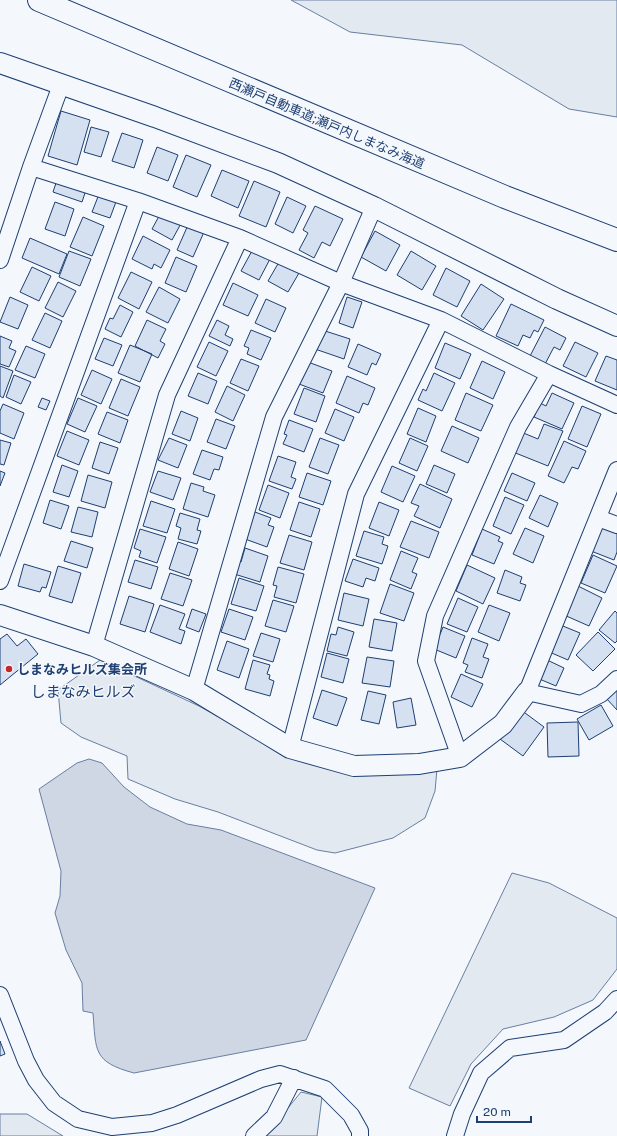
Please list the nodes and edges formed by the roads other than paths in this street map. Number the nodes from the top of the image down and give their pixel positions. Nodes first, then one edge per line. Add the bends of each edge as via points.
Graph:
1 (39, 0) edge
2 (0, 63) edge
3 (61, 85) junction
4 (31, 167) junction
5 (138, 201) junction
6 (374, 207) junction
7 (240, 238) junction
8 (617, 240) edge
9 (0, 260) edge
10 (341, 283) junction
11 (441, 320) junction
12 (617, 326) edge
13 (549, 374) junction
14 (617, 404) edge
15 (617, 470) edge
16 (598, 518) junction
17 (617, 524) edge
18 (0, 581) edge
19 (0, 614) edge
20 (94, 646) junction
21 (617, 679) edge
22 (194, 690) junction
23 (527, 692) junction
24 (290, 748) junction
25 (460, 757) junction
26 (0, 997) edge
27 (617, 999) edge
28 (294, 1078) junction
29 (254, 1136) edge
30 (360, 1136) edge
31 (455, 1136) edge

1 - 8 highway, 西瀬戸自動車道;瀬戸内しまなみ海道 via 506,198
2 - 3 street
3 - 4 street
3 - 6 street via 278,163
4 - 5 street
4 - 9 street
5 - 7 street
5 - 18 street
6 - 10 street
6 - 12 street via 557,299
7 - 10 street
7 - 20 street via 167,394
10 - 11 street
10 - 22 street via 274,417
11 - 13 street
11 - 24 street via 356,494
13 - 14 street
13 - 25 street via 518,427 435,616 426,661
15 - 16 street
16 - 17 street
16 - 23 street
19 - 20 street
20 - 22 street
21 - 23 street via 600,694 581,704
22 - 24 street
23 - 25 street via 503,724
24 - 25 street via 354,766 419,764
26 - 28 street via 36,1080 54,1103 78,1119 112,1127 152,1123 261,1079 280,1074
27 - 31 street via 605,1012 564,1040 510,1048 504,1053 481,1073
28 - 29 street via 274,1117
28 - 30 street via 325,1089 351,1115

